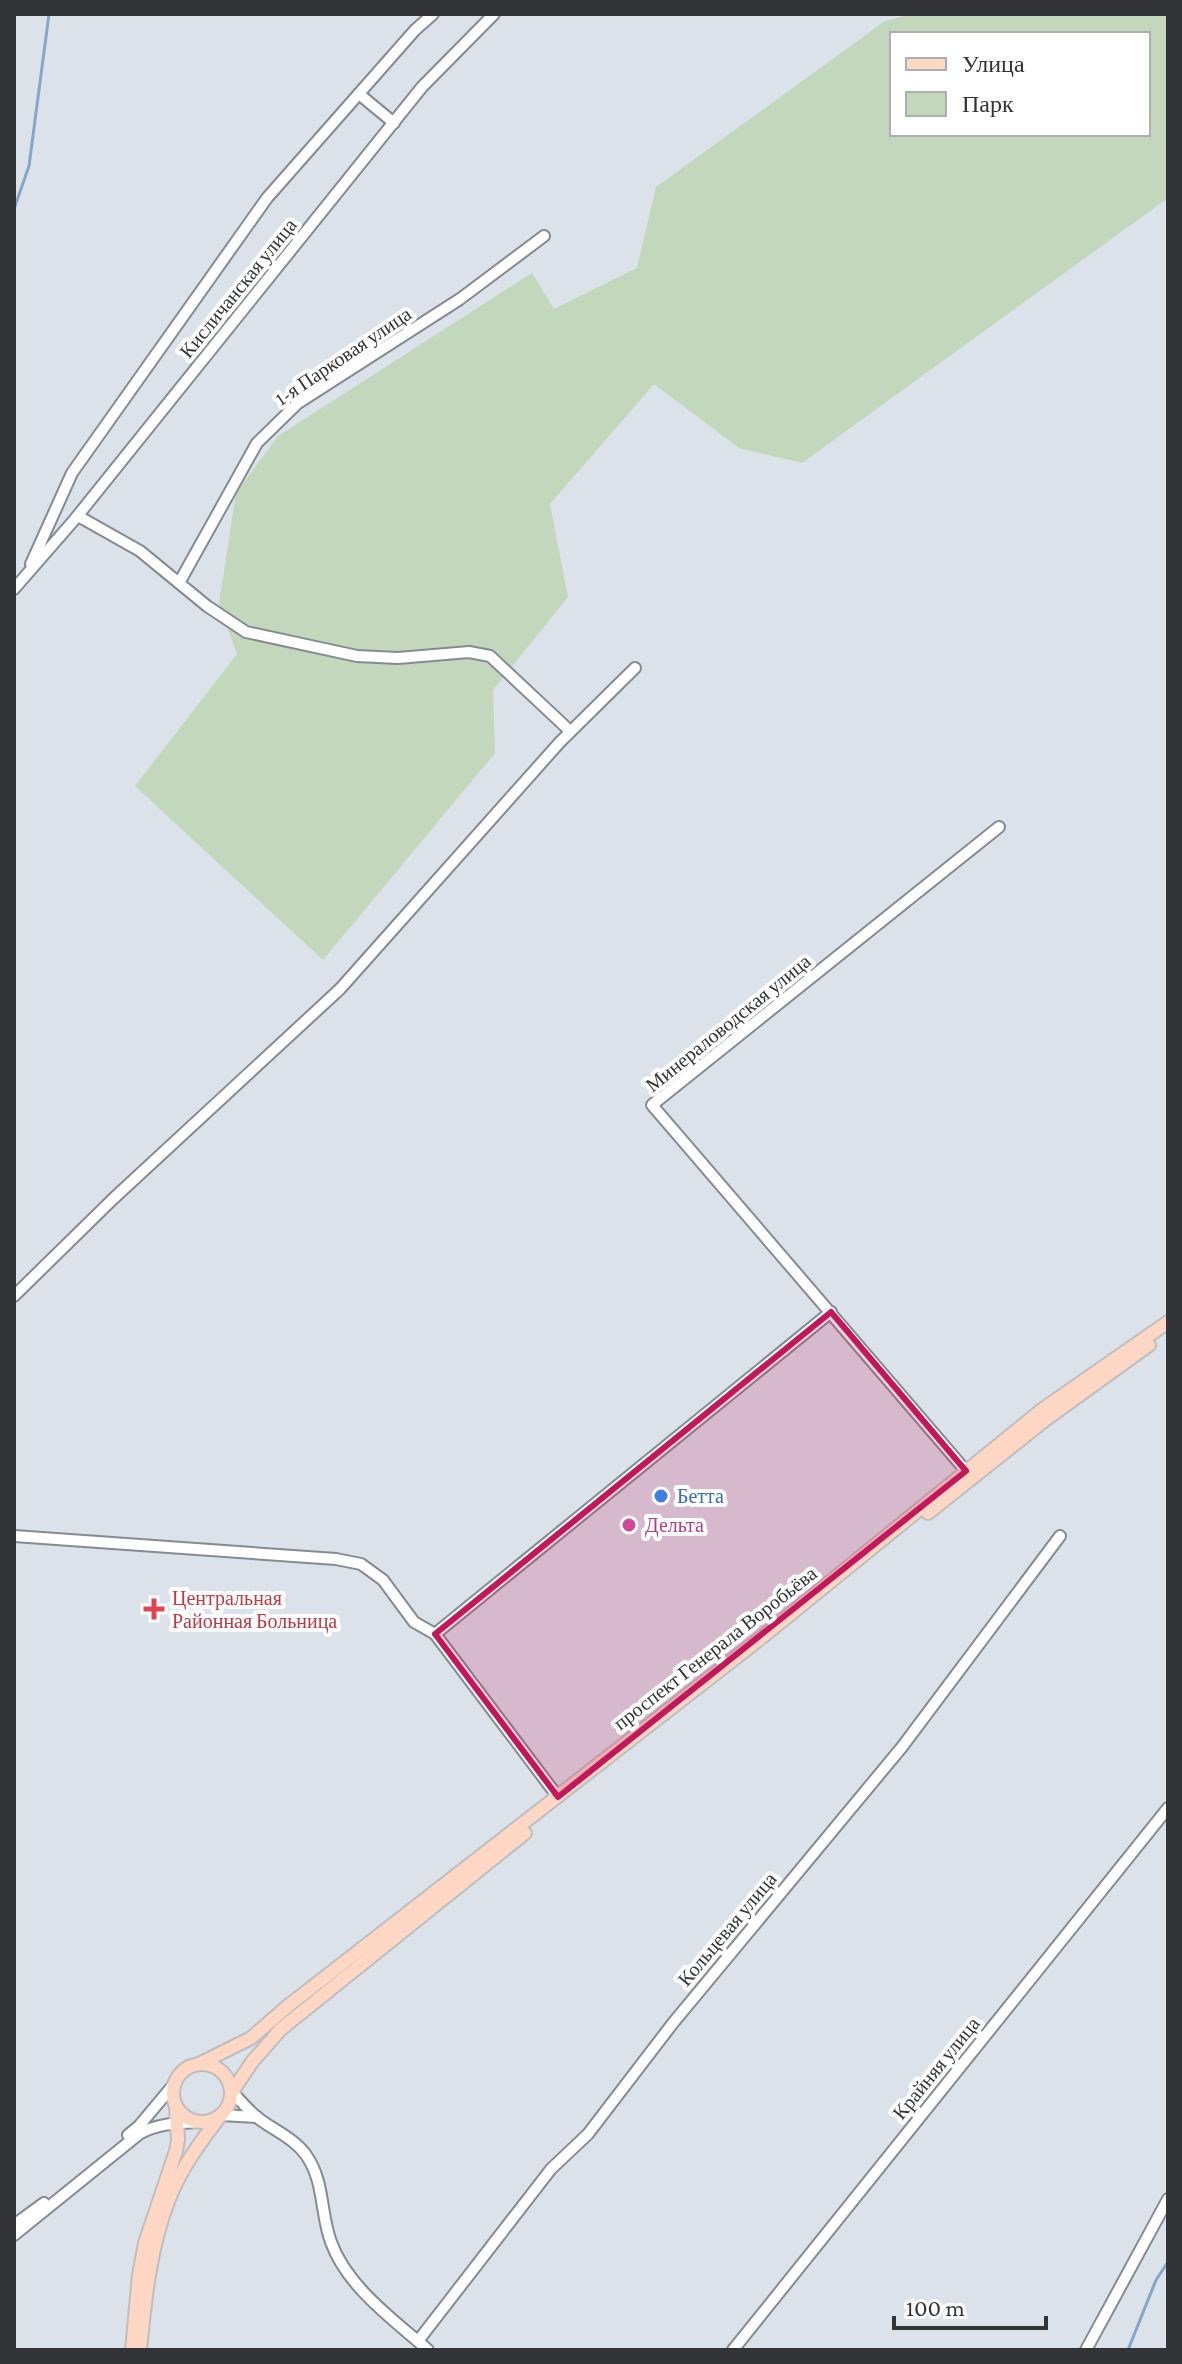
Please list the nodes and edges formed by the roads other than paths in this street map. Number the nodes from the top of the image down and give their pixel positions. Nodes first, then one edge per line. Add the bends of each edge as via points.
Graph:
1 (433, 14) edge
2 (494, 14) edge
3 (359, 94) junction
4 (394, 123) junction
5 (544, 236) dead end
6 (78, 516) junction
7 (27, 574) junction
8 (179, 583) junction
9 (14, 589) edge
10 (635, 668) dead end
11 (570, 731) junction
12 (999, 827) dead end
13 (14, 1296) edge
14 (831, 1312) junction
15 (1168, 1322) edge
16 (1168, 1331) edge
17 (966, 1471) junction
18 (14, 1536) edge
19 (1060, 1536) dead end
20 (435, 1634) junction
21 (558, 1797) junction
22 (1168, 1808) edge
23 (292, 2011) junction
24 (199, 2064) junction
25 (175, 2083) junction
26 (232, 2092) junction
27 (176, 2106) junction
28 (221, 2115) junction
29 (257, 2117) junction
30 (200, 2122) junction
31 (177, 2123) junction
32 (144, 2127) junction
33 (177, 2148) junction
34 (1168, 2199) edge
35 (14, 2225) edge
36 (14, 2235) edge
37 (418, 2341) junction
38 (132, 2350) edge
39 (140, 2350) edge
40 (428, 2350) edge
41 (733, 2350) edge
42 (1086, 2350) edge

1 - 3 street
2 - 4 street, Кисличанская улица
3 - 4 street
3 - 7 street via 267,198 72,473
4 - 6 street, Кисличанская улица
5 - 8 street, 1-я Парковая улица via 460,299 298,403 257,443
6 - 7 street, Кисличанская улица
6 - 8 street via 140,551
7 - 9 street, Кисличанская улица
8 - 11 street via 246,632 357,656 490,656
10 - 11 street
11 - 13 street via 340,989
12 - 14 street, Минераловодская улица via 652,1105
14 - 17 street, Минераловодская улица
14 - 20 street
15 - 17 main road, проспект Генерала Воробьёва via 1043,1409
16 - 23 main road, проспект Генерала Воробьёва via 1045,1420
17 - 21 main road, проспект Генерала Воробьёва
18 - 20 street via 361,1564 383,1580 414,1622
19 - 37 street, Кольцевая улица via 902,1747 588,2134 551,2169
20 - 21 street
21 - 23 main road, проспект Генерала Воробьёва
22 - 41 street, Крайняя улица
23 - 24 main road
23 - 26 main road
24 - 25 main road
24 - 26 main road via 219,2070
25 - 27 main road
25 - 32 street
26 - 28 main road
26 - 29 street
27 - 30 main road
27 - 31 main road
28 - 29 street
28 - 30 main road
28 - 39 main road via 169,2199 151,2260
29 - 37 street via 304,2153 319,2183 337,2256 373,2303
30 - 31 street
31 - 32 street
31 - 33 main road
32 - 33 street via 167,2131
32 - 35 street
32 - 36 street
33 - 38 main road via 145,2243
34 - 42 street
37 - 40 street

